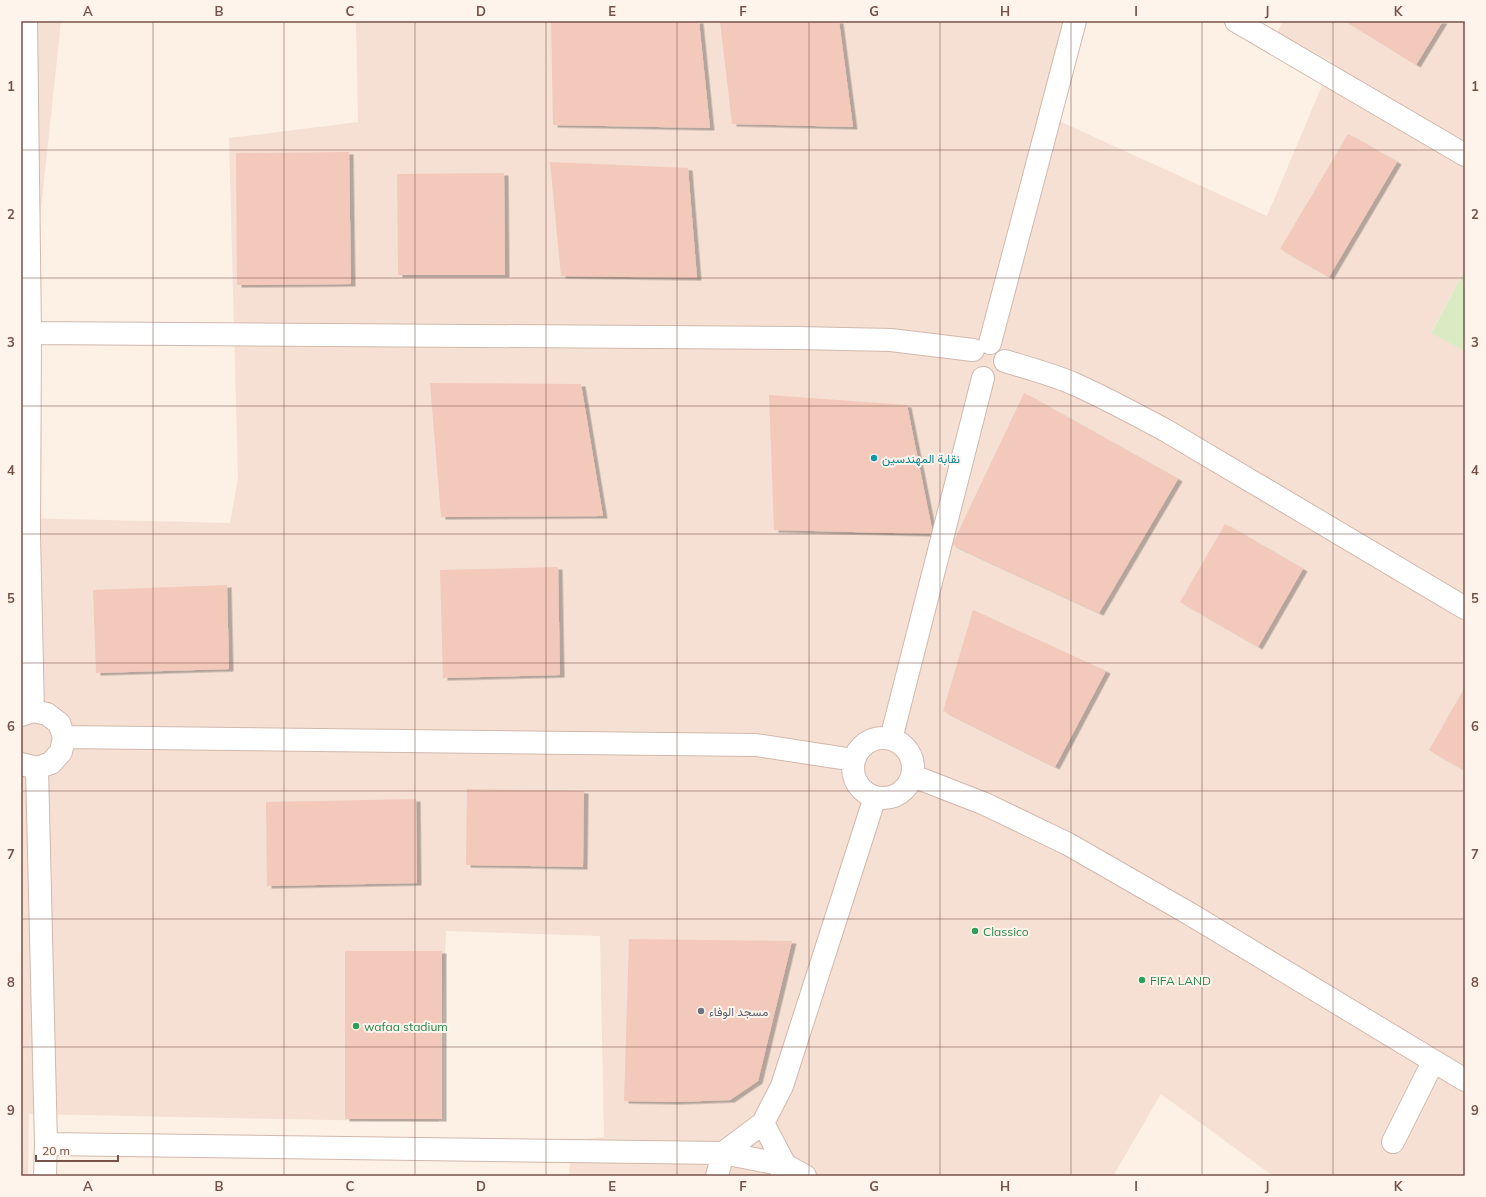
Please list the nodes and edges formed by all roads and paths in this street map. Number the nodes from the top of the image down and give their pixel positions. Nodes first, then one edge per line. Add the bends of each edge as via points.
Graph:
1 (26, 21) edge
2 (1076, 21) edge
3 (1236, 21) edge
4 (1465, 156) edge
5 (30, 333) junction
6 (981, 347) junction
7 (1005, 361) junction
8 (983, 378) junction
9 (1465, 608) edge
10 (27, 713) edge
11 (64, 737) junction
12 (891, 739) junction
13 (854, 760) junction
14 (29, 766) edge
15 (913, 776) junction
16 (875, 797) junction
17 (1434, 1062) junction
18 (1465, 1080) edge
19 (763, 1123) junction
20 (1393, 1142) dead end
21 (46, 1144) junction
22 (723, 1153) junction
23 (783, 1170) edge
24 (45, 1176) edge
25 (717, 1176) edge
26 (805, 1176) edge

1 - 5 street
2 - 6 street
3 - 4 street
5 - 6 street via 797,338 891,340
5 - 10 street
6 - 7 street via 997,346
6 - 8 street via 969,358 970,367 975,374
7 - 8 street via 1001,371 993,377
7 - 9 street via 1073,384 1128,410
8 - 12 street
10 - 11 street via 47,714 59,724
11 - 13 street via 756,744
11 - 14 street via 61,752 51,763
12 - 13 street via 876,738 862,746
12 - 15 street via 905,747 913,761
13 - 16 street via 853,776 861,789
14 - 21 street
15 - 16 street via 904,790 891,797
15 - 17 street via 985,804 1068,844 1190,914
16 - 19 street via 782,1086
17 - 18 street
17 - 20 street
19 - 22 street
19 - 23 street
21 - 22 street
21 - 24 street
22 - 23 street
22 - 25 street
23 - 26 street

